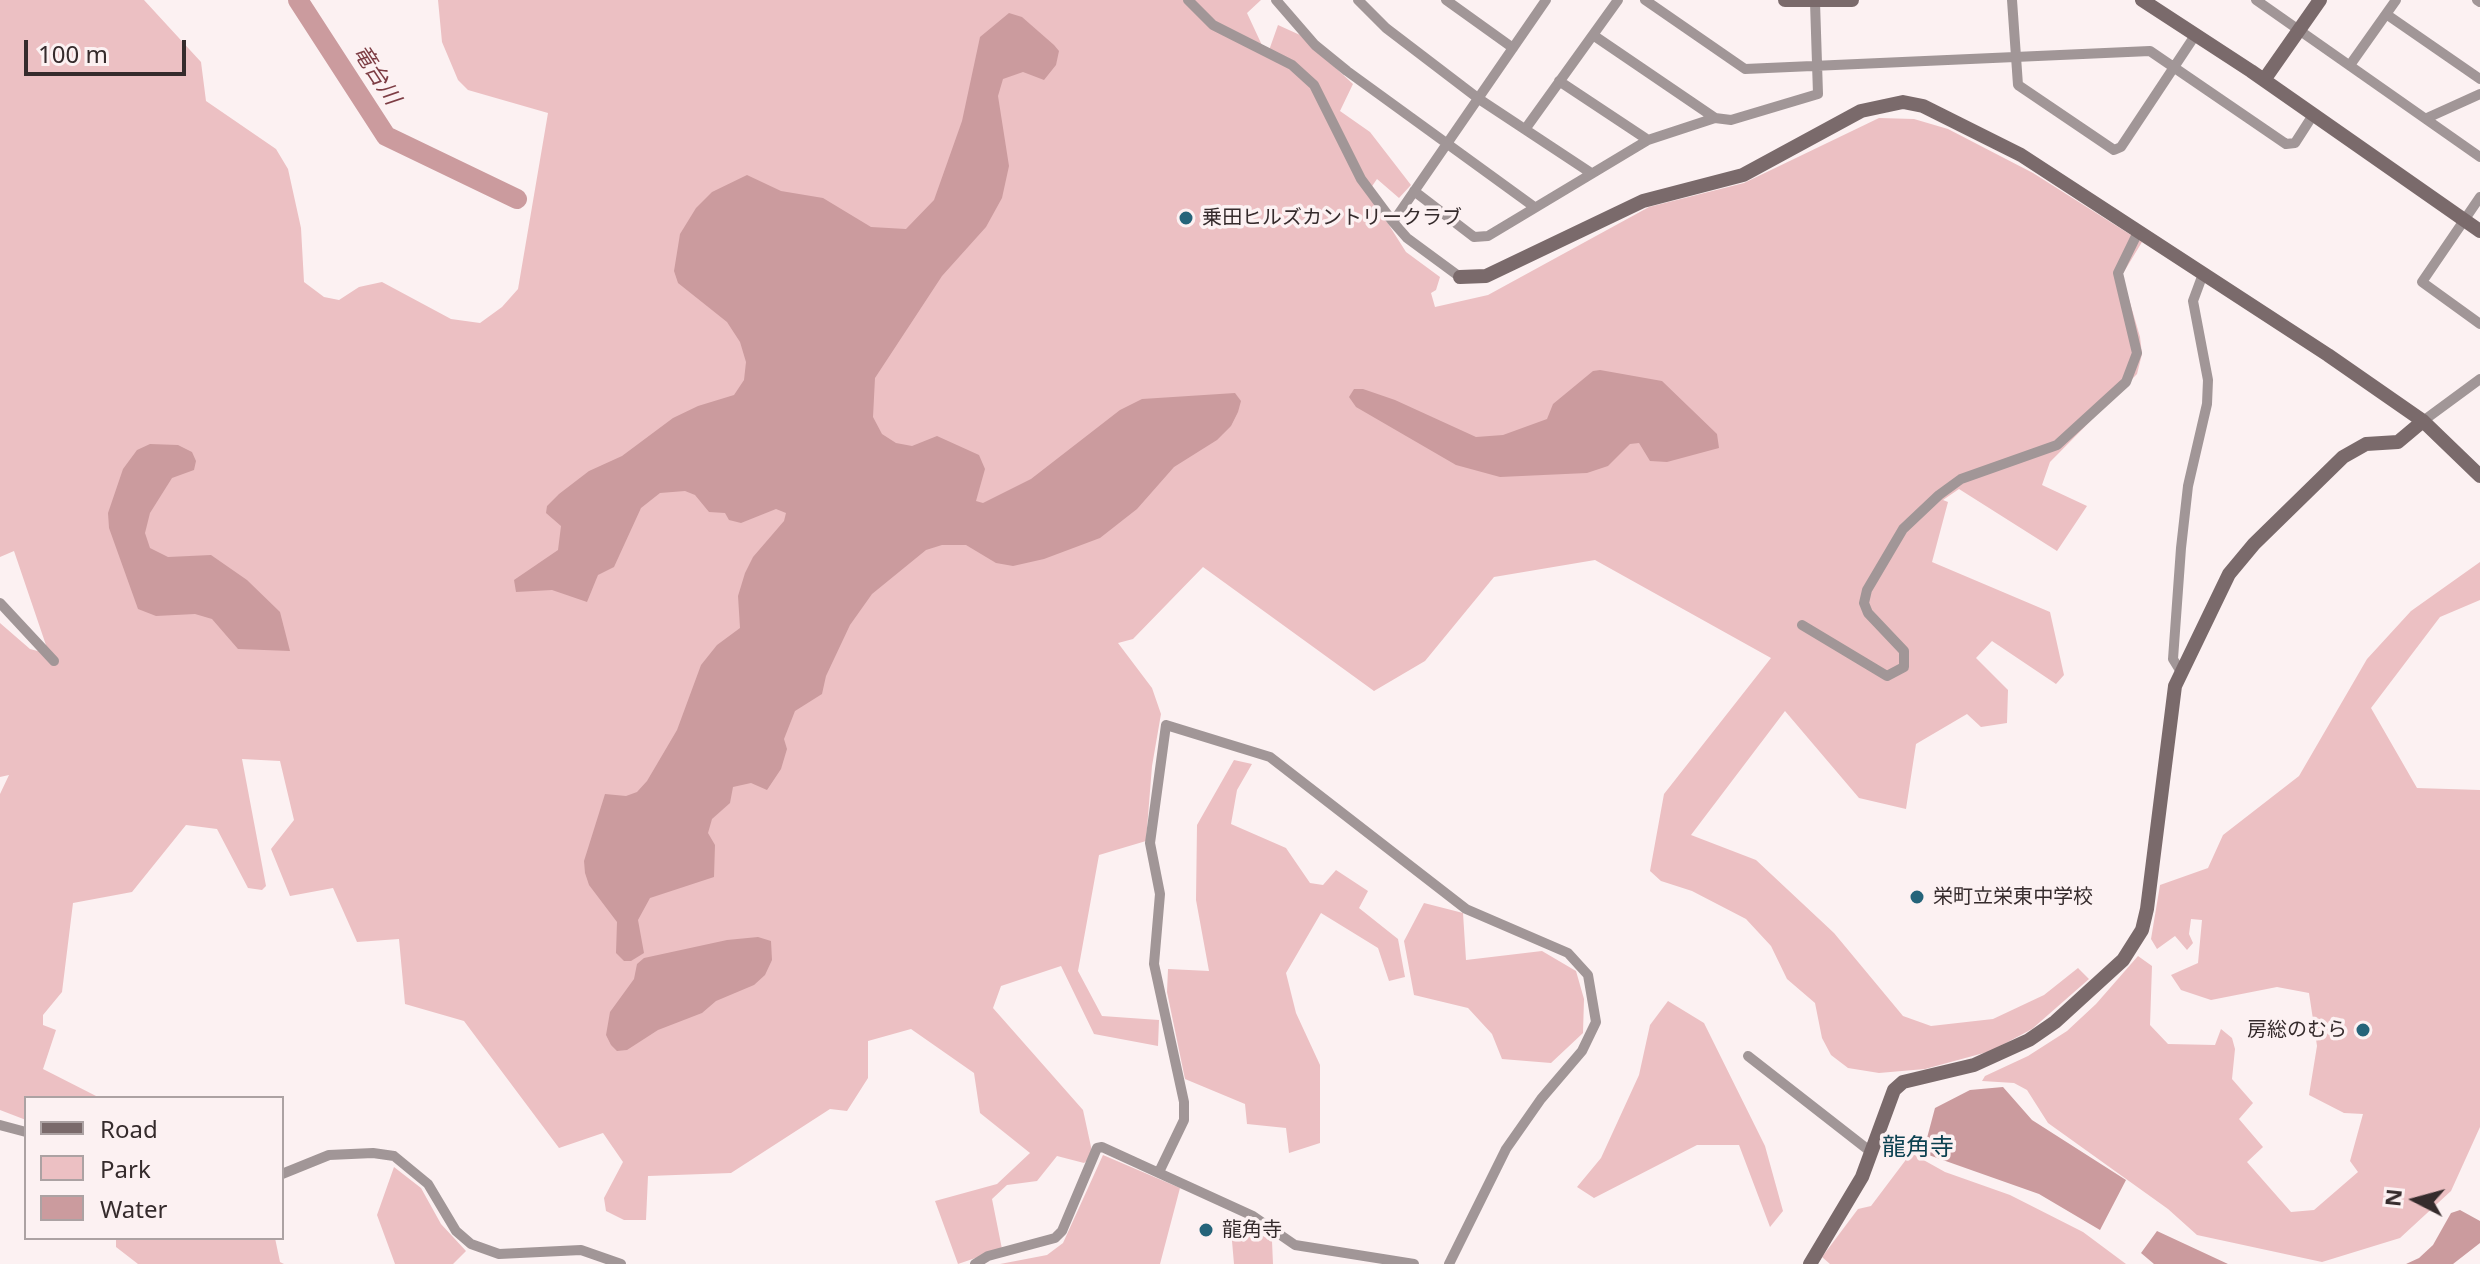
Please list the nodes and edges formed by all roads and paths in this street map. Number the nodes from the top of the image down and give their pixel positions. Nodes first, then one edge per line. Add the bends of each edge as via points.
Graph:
1 (1188, 0) edge
2 (1276, 0) edge
3 (1358, 0) edge
4 (1446, 0) edge
5 (1545, 0) edge
6 (1618, 0) edge
7 (1645, 0) edge
8 (1785, 0) edge
9 (1852, 0) edge
10 (2012, 0) edge
11 (2142, 0) edge
12 (2256, 0) edge
13 (2320, 0) edge
14 (2396, 0) edge
15 (1815, 2) edge
16 (2386, 14) junction
17 (2299, 30) junction
18 (2196, 34) junction
19 (1593, 35) junction
20 (1513, 48) junction
21 (2013, 58) junction
22 (2350, 65) junction
23 (1818, 66) junction
24 (2174, 66) junction
25 (2480, 79) edge
26 (2264, 80) junction
27 (1559, 81) junction
28 (2480, 94) edge
29 (1479, 99) junction
30 (2313, 115) junction
31 (1715, 118) junction
32 (2427, 118) junction
33 (1526, 128) junction
34 (1648, 140) junction
35 (1447, 144) junction
36 (2480, 157) edge
37 (1591, 173) junction
38 (1414, 191) junction
39 (2480, 197) edge
40 (1533, 206) junction
41 (2464, 221) junction
42 (1393, 222) junction
43 (2480, 231) edge
44 (2138, 232) junction
45 (2203, 274) junction
46 (1460, 277) joint
47 (2480, 324) edge
48 (2480, 379) edge
49 (2423, 421) junction
50 (2480, 476) edge
51 (0, 603) edge
52 (1802, 625) dead end
53 (54, 661) dead end
54 (2181, 672) junction
55 (1748, 1056) dead end
56 (0, 1125) edge
57 (24, 1131) edge
58 (1871, 1152) junction
59 (1159, 1172) junction
60 (284, 1173) edge
61 (621, 1264) edge
62 (975, 1264) edge
63 (1414, 1264) edge
64 (1449, 1264) edge
65 (1810, 1264) edge

1 - 42 street via 1213,25 1292,65 1314,85 1361,179
2 - 35 street via 1315,45
3 - 29 street
4 - 20 street
5 - 20 street
6 - 19 street
7 - 23 street via 1740,67
8 - 15 street
9 - 15 street
10 - 21 street
11 - 18 street
12 - 17 street
13 - 17 street
14 - 16 street
15 - 23 street
16 - 22 street
16 - 25 street
17 - 22 street
17 - 26 street
18 - 24 street
18 - 26 street
19 - 27 street
19 - 31 street
20 - 29 street
21 - 23 street
21 - 24 street via 2150,51
21 - 24 street via 2021,88 2114,150
22 - 32 street
23 - 31 street via 1818,94 1731,120
24 - 30 street via 2286,144 2295,143
26 - 30 street
27 - 33 street
27 - 34 street
28 - 32 street
29 - 33 street
29 - 35 street
30 - 41 street
31 - 34 street
32 - 36 street
33 - 37 street
34 - 37 street
35 - 38 street
35 - 40 street
37 - 40 street
38 - 40 street via 1474,237 1488,236
38 - 42 street
39 - 41 street
41 - 43 street
41 - 47 street via 2422,282
42 - 46 street
44 - 45 street
44 - 46 street via 2021,155 1923,106 1903,102 1861,111 1743,175 1643,201 1486,276
44 - 52 street via 2118,273 2137,353 2126,382 2057,445 1961,479 1939,495 1903,529 1867,590 1868,613 1904,651 1904,667 1887,676
45 - 49 street
45 - 54 street via 2193,301 2208,380 2207,404 2188,486 2181,548 2173,659
48 - 49 street
49 - 50 street
49 - 54 street via 2398,442 2357,447 2254,544 2229,574
51 - 53 street
54 - 58 street via 2169,715 2147,909 2142,930 2123,960 2029,1040 1974,1065 1903,1082 1888,1099
55 - 58 street
56 - 57 street
58 - 65 street via 1862,1177
59 - 62 street via 1097,1148 1055,1238
59 - 63 street via 1253,1216 1295,1245
59 - 64 street via 1184,1120 1154,964 1160,894 1150,843 1166,725 1270,757 1466,909 1568,953 1588,975 1596,1022 1582,1051 1506,1149
60 - 61 street via 329,1155 394,1156 428,1184 456,1231 471,1244 499,1254 581,1250

